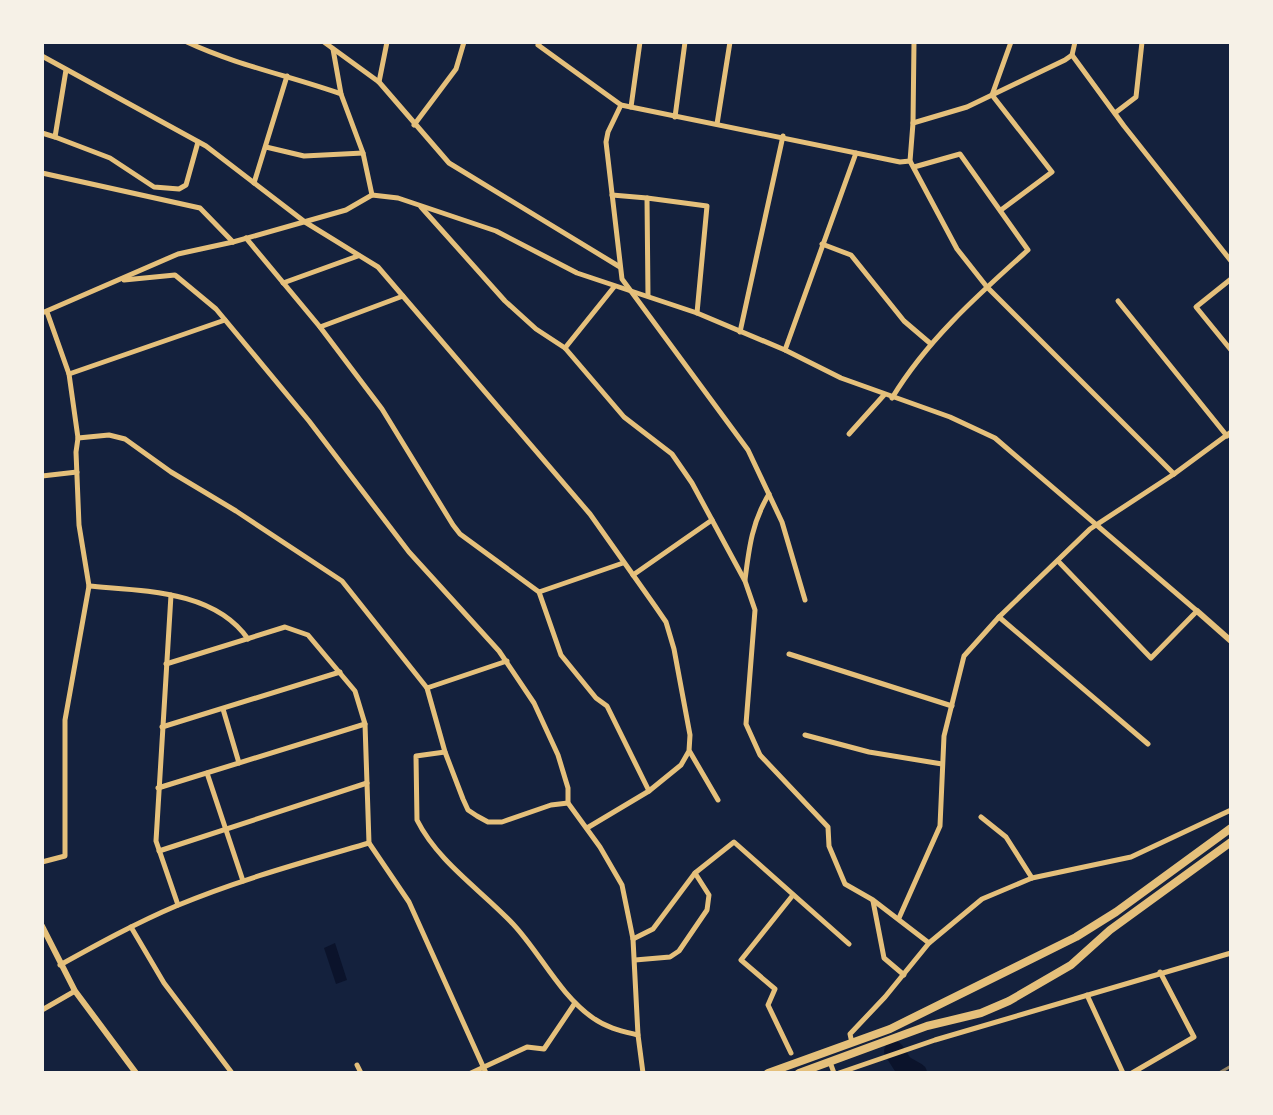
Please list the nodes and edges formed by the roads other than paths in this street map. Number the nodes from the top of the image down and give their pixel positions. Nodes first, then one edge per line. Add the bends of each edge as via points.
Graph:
1 (187, 42) edge
2 (324, 42) edge
3 (387, 42) edge
4 (464, 42) edge
5 (540, 42) edge
6 (640, 42) edge
7 (685, 42) edge
8 (730, 42) edge
9 (914, 42) edge
10 (1011, 42) edge
11 (1075, 42) edge
12 (1142, 42) edge
13 (333, 48) junction
14 (1072, 55) junction
15 (42, 56) edge
16 (66, 70) junction
17 (287, 76) junction
18 (379, 82) junction
19 (341, 94) junction
20 (992, 95) junction
21 (621, 105) junction
22 (631, 107) junction
23 (1115, 113) junction
24 (675, 117) junction
25 (913, 123) junction
26 (717, 124) junction
27 (414, 125) junction
28 (42, 133) edge
29 (783, 136) junction
30 (55, 137) junction
31 (198, 142) junction
32 (266, 147) junction
33 (363, 153) junction
34 (856, 153) junction
35 (912, 164) junction
36 (42, 173) edge
37 (254, 183) junction
38 (372, 195) junction
39 (612, 195) junction
40 (647, 198) junction
41 (421, 207) junction
42 (1001, 210) junction
43 (305, 222) junction
44 (246, 238) junction
45 (233, 242) junction
46 (822, 244) junction
47 (359, 256) junction
48 (1231, 261) edge
49 (620, 267) junction
50 (1231, 279) edge
51 (119, 281) junction
52 (283, 283) junction
53 (614, 287) junction
54 (987, 287) junction
55 (627, 289) junction
56 (403, 296) junction
57 (648, 296) junction
58 (1118, 301) dead end
59 (44, 312) edge
60 (697, 313) junction
61 (225, 320) junction
62 (320, 327) junction
63 (740, 332) junction
64 (931, 344) junction
65 (565, 348) junction
66 (785, 350) junction
67 (1231, 350) edge
68 (69, 374) junction
69 (884, 395) junction
70 (892, 398) junction
71 (849, 434) dead end
72 (1229, 434) edge
73 (78, 438) junction
74 (77, 472) junction
75 (1174, 474) junction
76 (42, 476) edge
77 (769, 493) junction
78 (712, 520) junction
79 (1098, 525) junction
80 (1058, 561) junction
81 (623, 563) junction
82 (633, 575) junction
83 (745, 581) junction
84 (89, 586) junction
85 (539, 592) junction
86 (171, 595) junction
87 (805, 600) dead end
88 (1197, 611) junction
89 (999, 617) junction
90 (248, 639) junction
91 (1231, 641) edge
92 (789, 654) dead end
93 (507, 661) junction
94 (166, 664) junction
95 (340, 672) junction
96 (427, 688) junction
97 (952, 706) junction
98 (223, 709) junction
99 (365, 724) junction
100 (162, 727) junction
101 (805, 735) dead end
102 (1148, 744) dead end
103 (689, 751) junction
104 (445, 752) junction
105 (239, 763) junction
106 (942, 764) junction
107 (207, 773) junction
108 (367, 783) junction
109 (158, 788) junction
110 (649, 791) junction
111 (718, 800) dead end
112 (568, 803) junction
113 (1231, 810) edge
114 (981, 817) dead end
115 (587, 828) junction
116 (1231, 828) edge
117 (226, 829) junction
118 (1231, 842) edge
119 (369, 843) junction
120 (159, 851) junction
121 (42, 862) edge
122 (695, 873) junction
123 (1032, 878) junction
124 (243, 881) junction
125 (793, 895) junction
126 (873, 900) junction
127 (178, 906) junction
128 (899, 918) junction
129 (42, 926) edge
130 (131, 927) junction
131 (633, 939) junction
132 (929, 943) junction
133 (849, 944) dead end
134 (1231, 953) edge
135 (635, 960) junction
136 (60, 965) junction
137 (1160, 972) junction
138 (904, 975) junction
139 (75, 991) junction
140 (1087, 995) junction
141 (575, 1003) junction
142 (42, 1010) edge
143 (638, 1035) junction
144 (852, 1043) junction
145 (791, 1053) dead end
146 (830, 1062) junction
147 (357, 1065) dead end
148 (485, 1070) edge
149 (136, 1073) edge
150 (232, 1073) edge
151 (361, 1073) edge
152 (471, 1073) edge
153 (643, 1073) edge
154 (768, 1073) edge
155 (799, 1073) edge
156 (836, 1073) edge
157 (1123, 1073) edge
158 (1132, 1073) edge

1 - 17 street via 218,57
2 - 13 street
3 - 18 street
4 - 27 street via 456,69
5 - 21 street
6 - 22 street
7 - 24 street
8 - 26 street
9 - 25 street
10 - 20 street
11 - 14 street
12 - 23 street via 1136,97
13 - 18 street
13 - 19 street
14 - 20 street
14 - 23 street
15 - 16 street
16 - 30 street
16 - 31 street
17 - 19 street
17 - 32 street
18 - 27 street
19 - 33 street
20 - 25 street
20 - 42 street via 1052,172
21 - 22 street
21 - 39 street via 606,142
22 - 24 street
23 - 48 street
24 - 26 street
25 - 35 street
26 - 29 street
27 - 49 street via 449,163
28 - 30 street
29 - 34 street
29 - 63 street
30 - 31 street via 110,158 154,187 179,189 186,185
31 - 37 street
32 - 33 street via 304,156
32 - 37 street
33 - 38 street
34 - 35 street
34 - 46 street
35 - 42 street via 960,154
35 - 54 street via 957,249
36 - 45 street via 200,208
37 - 43 street
38 - 41 street
38 - 43 street via 346,210
39 - 40 street
39 - 49 street
40 - 57 street
40 - 60 street via 707,206
41 - 53 street via 496,231
41 - 65 street via 505,301
42 - 54 street via 1028,250
43 - 44 street
43 - 47 street
44 - 45 street
44 - 52 street
45 - 51 street via 178,254
46 - 64 street via 851,255 904,321
46 - 66 street
47 - 52 street
47 - 56 street via 378,267
49 - 55 street
50 - 67 street via 1196,307
51 - 59 street
51 - 61 street via 175,275
52 - 62 street
53 - 55 street
53 - 65 street
54 - 64 street
54 - 75 street
55 - 57 street
55 - 77 street via 748,450
56 - 62 street
56 - 81 street via 590,514
57 - 60 street
58 - 72 street
59 - 68 street
60 - 63 street
61 - 68 street
61 - 93 street via 416,561
62 - 85 street via 382,409 460,534
63 - 66 street
64 - 70 street
65 - 78 street via 624,417 672,454
66 - 69 street
68 - 73 street
69 - 70 street
69 - 71 street
70 - 79 street via 995,438
72 - 75 street
73 - 74 street
73 - 96 street via 125,439 342,581
74 - 76 street
74 - 84 street
75 - 79 street
77 - 83 street via 751,532
77 - 87 street
78 - 82 street
78 - 83 street
79 - 80 street
79 - 88 street
80 - 88 street via 1151,658
80 - 89 street
81 - 82 street
81 - 85 street
82 - 103 street via 666,622 687,715
83 - 126 street via 755,610 746,724 760,755 828,827 829,846 845,884
84 - 86 street
84 - 121 street via 65,720 65,856
85 - 110 street via 561,655 607,706
86 - 90 street via 225,617
86 - 94 street
88 - 91 street
89 - 97 street via 964,656
89 - 102 street
90 - 94 street
90 - 95 street via 291,628 308,635
92 - 97 street
93 - 96 street
93 - 112 street via 554,745
94 - 100 street
95 - 98 street
95 - 99 street via 355,691
96 - 104 street
97 - 106 street
98 - 100 street
98 - 105 street
99 - 105 street
99 - 108 street
100 - 109 street
101 - 106 street
103 - 110 street via 681,765
103 - 111 street
104 - 112 street via 468,810 488,822
104 - 141 street via 416,756 417,820 452,867 514,925
105 - 107 street
106 - 128 street via 940,826
107 - 109 street
107 - 117 street
108 - 117 street
108 - 119 street
109 - 120 street
110 - 115 street
112 - 115 street
113 - 123 street via 1131,857
114 - 123 street via 1006,837
115 - 131 street via 622,885
116 - 144 highway via 1076,937
117 - 120 street
117 - 124 street
118 - 146 highway via 1120,922 1071,965 1018,997
119 - 124 street
119 - 148 street via 409,902
120 - 127 street
122 - 125 street via 734,842
122 - 131 street via 653,929
122 - 135 street via 709,895 707,910 679,951 670,957
123 - 132 street via 982,899
124 - 127 street
125 - 133 street
125 - 145 street via 741,960 775,989 768,1005
126 - 128 street
126 - 138 street via 884,958
127 - 130 street
128 - 132 street
129 - 136 street
130 - 136 street
130 - 150 street via 164,983
131 - 135 street
132 - 138 street
134 - 137 street
135 - 143 street
136 - 139 street
137 - 140 street
137 - 158 street via 1194,1037
138 - 144 street via 855,1027
139 - 142 street
139 - 149 street
140 - 156 street
140 - 157 street
141 - 143 street via 612,1029
141 - 148 street via 544,1049 527,1047
143 - 153 street
144 - 154 highway
146 - 155 highway
146 - 156 street
147 - 151 street
148 - 152 street

